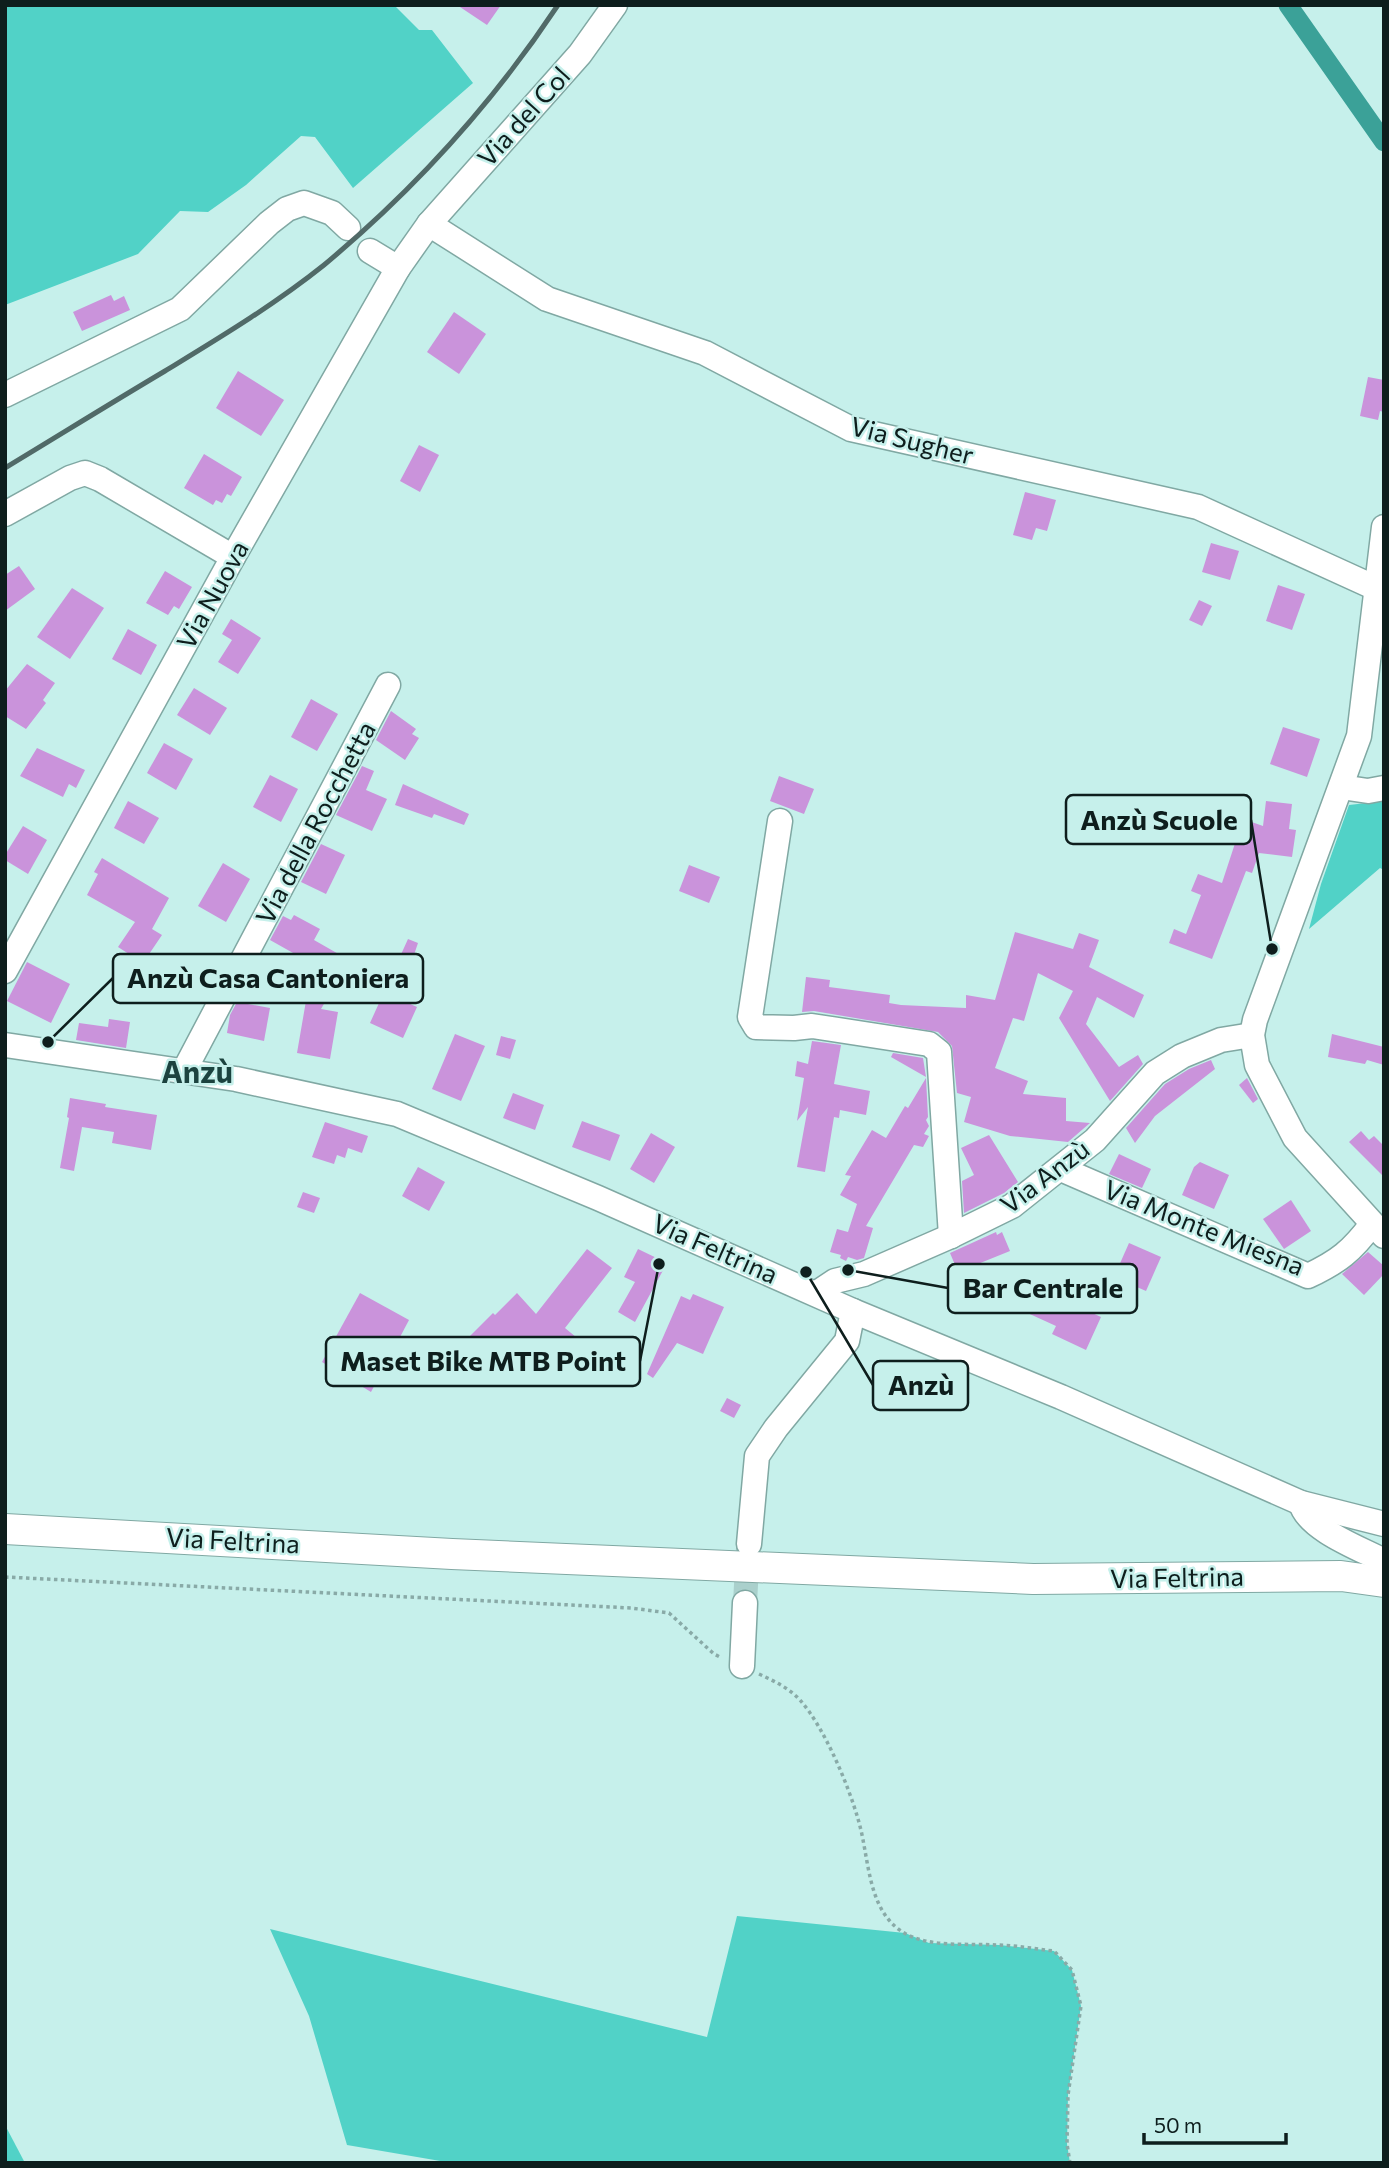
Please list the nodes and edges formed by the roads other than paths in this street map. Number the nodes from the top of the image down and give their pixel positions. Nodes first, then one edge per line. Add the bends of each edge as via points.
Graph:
1 (615, 5) edge
2 (429, 224) junction
3 (348, 228) dead end
4 (370, 251) dead end
5 (398, 268) junction
6 (5, 395) edge
7 (5, 514) edge
8 (1384, 527) edge
9 (233, 557) junction
10 (1378, 589) junction
11 (388, 685) dead end
12 (1341, 787) junction
13 (1384, 788) edge
14 (780, 821) dead end
15 (5, 971) edge
16 (1252, 1035) junction
17 (5, 1045) edge
18 (184, 1071) junction
19 (1061, 1168) junction
20 (1378, 1230) edge
21 (951, 1236) junction
22 (817, 1293) junction
23 (853, 1311) junction
24 (1301, 1503) junction
25 (1384, 1524) edge
26 (5, 1529) edge
27 (749, 1544) tunnel mouth
28 (1384, 1561) edge
29 (1384, 1582) edge
30 (745, 1603) tunnel mouth
31 (742, 1666) road end

1 - 2 street, Via del Col via 580,54
2 - 5 street, Via Nuova
2 - 10 street, Via Sugher via 547,299 705,354 851,429 1198,507
3 - 6 street via 332,213 304,203 287,209 180,309
4 - 5 street
5 - 9 street, Via Nuova
7 - 9 street via 85,473
8 - 10 street
9 - 15 street, Via Nuova
10 - 12 street via 1359,736
11 - 18 street, Via della Rocchetta
12 - 13 street
12 - 16 street
14 - 21 street via 750,1017 756,1027 812,1026 929,1045 939,1052
16 - 19 street, Via Anzù via 1221,1040 1155,1073 1095,1140
16 - 20 street via 1257,1065 1295,1138
17 - 18 street, Via Feltrina
18 - 22 street, Via Feltrina via 397,1114
19 - 20 street, Via Monte Miesna via 1308,1276
19 - 21 street, Via Anzù via 1012,1206
21 - 22 street, Via Anzù via 864,1274 835,1281
22 - 23 street, Via Feltrina
23 - 24 street, Via Feltrina
23 - 27 street via 847,1341 757,1456
24 - 25 street
24 - 28 street, Via Feltrina via 1308,1518 1332,1535
26 - 29 main road, Via Feltrina via 1019,1578 1341,1576
30 - 31 street

